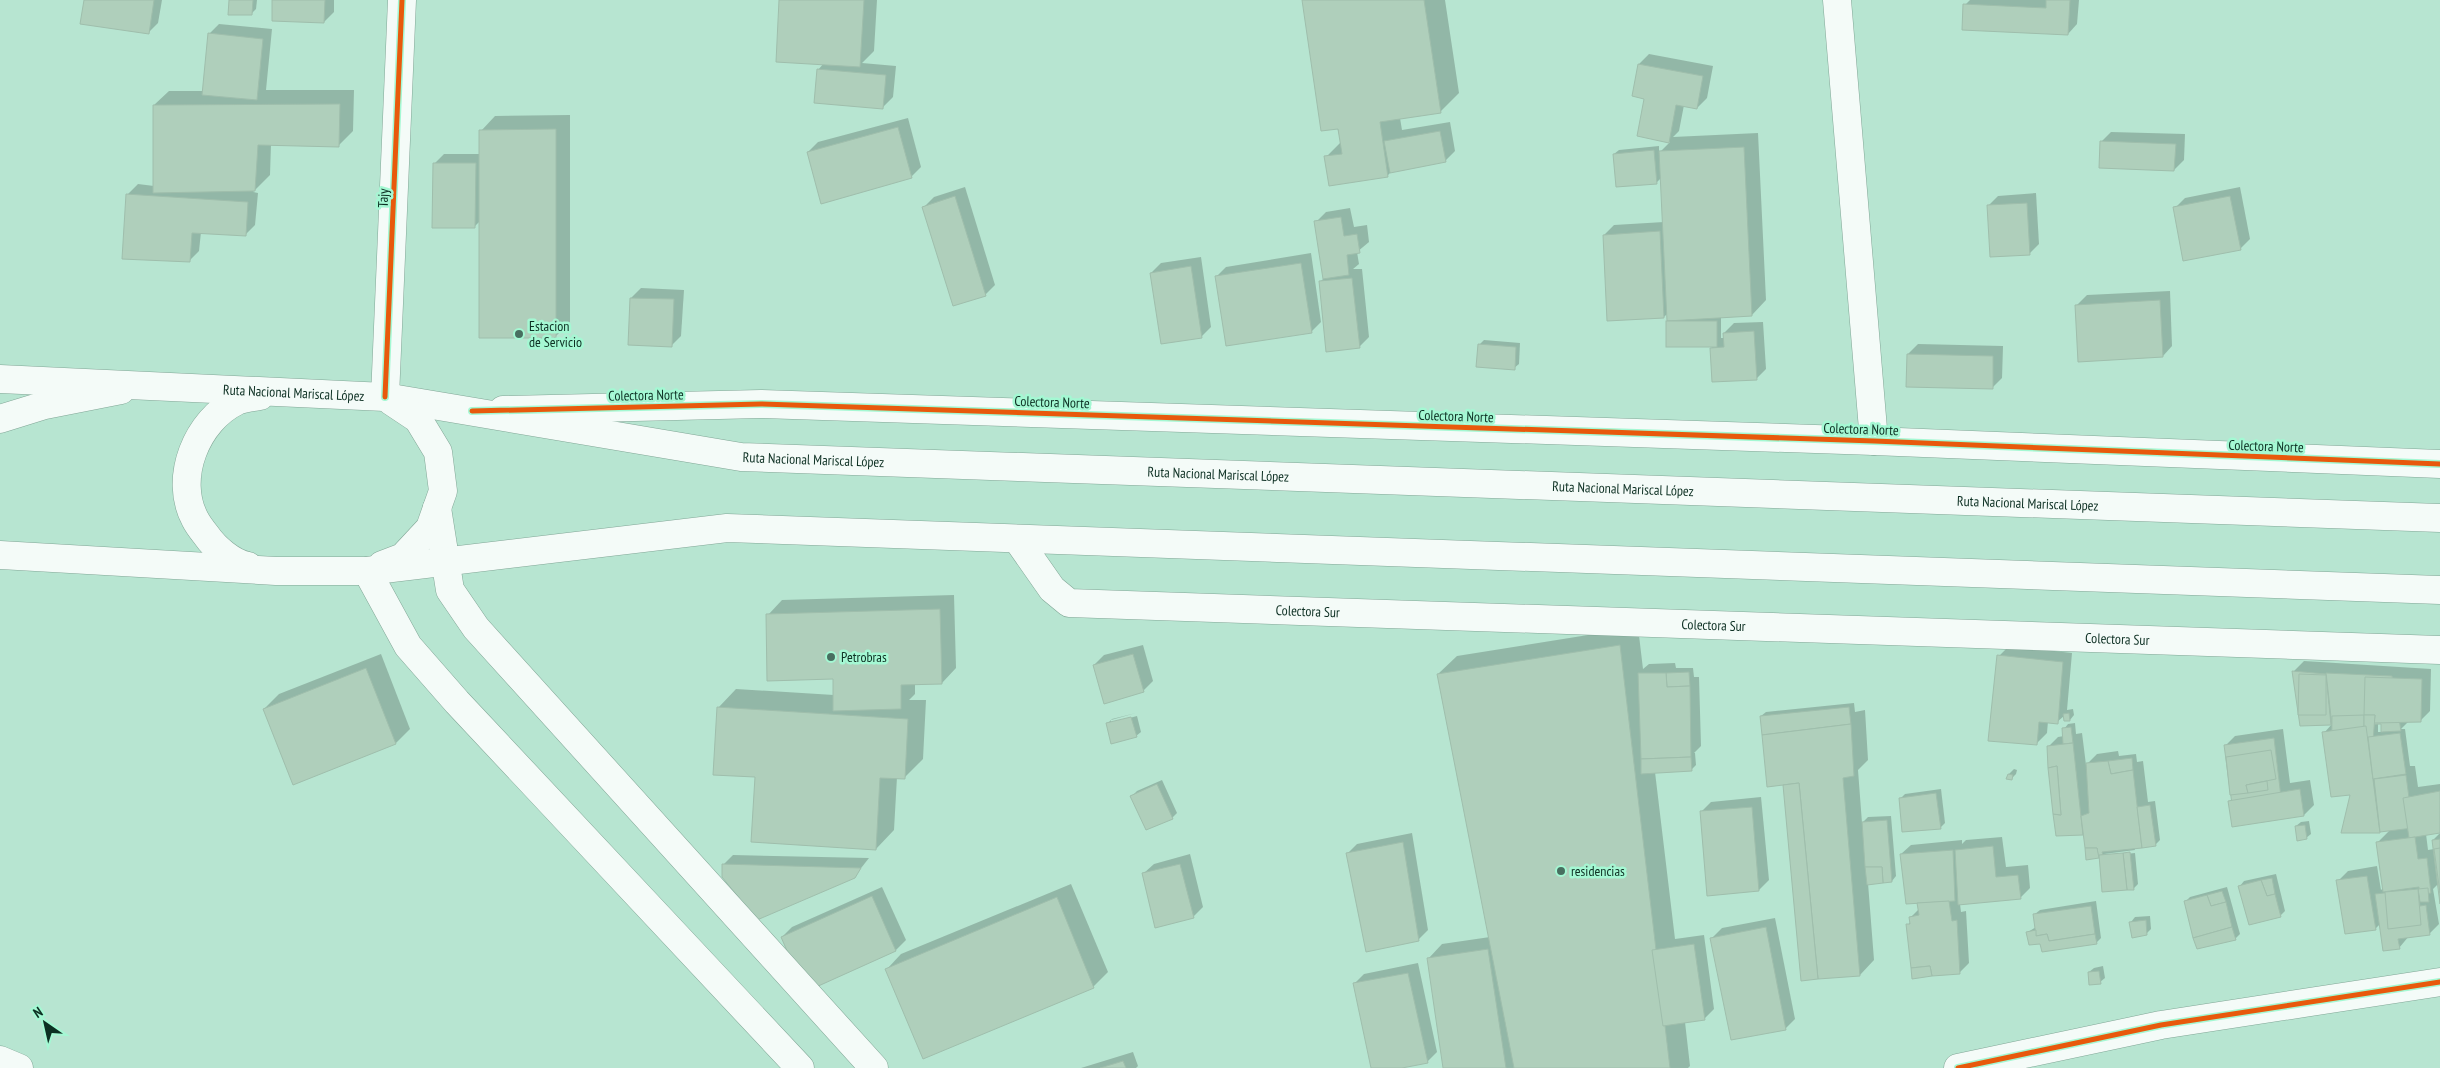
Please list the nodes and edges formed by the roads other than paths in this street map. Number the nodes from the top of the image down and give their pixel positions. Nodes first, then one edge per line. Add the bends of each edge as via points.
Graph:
1 (402, 0) edge
2 (1836, 0) edge
3 (0, 379) edge
4 (144, 385) junction
5 (271, 393) junction
6 (386, 397) junction
7 (472, 411) junction
8 (0, 419) edge
9 (1874, 441) junction
10 (2440, 464) edge
11 (437, 508) junction
12 (2440, 518) edge
13 (1017, 538) junction
14 (0, 555) edge
15 (446, 562) junction
16 (276, 571) junction
17 (367, 571) junction
18 (2440, 590) edge
19 (2440, 650) edge
20 (2440, 982) edge
21 (0, 1060) edge
22 (19, 1068) edge
23 (800, 1068) edge
24 (874, 1068) edge
25 (1958, 1068) edge

1 - 6 main road, Tajy
2 - 9 main road
3 - 4 main road, Ruta Nacional Mariscal López
4 - 5 main road, Ruta Nacional Mariscal López
4 - 8 main road via 44,404
5 - 6 main road, Ruta Nacional Mariscal López
5 - 16 main road via 238,401 210,422 192,451 186,484 194,518 214,546 242,565
6 - 7 main road, Ruta Nacional Mariscal López
6 - 11 main road via 418,419 438,452 443,491
7 - 9 main road, Colectora Norte via 761,404
7 - 12 main road, Ruta Nacional Mariscal López via 742,457
9 - 10 main road, Colectora Norte
11 - 15 main road
11 - 17 main road via 430,528 403,557
13 - 15 main road via 727,528
13 - 18 main road
13 - 19 main road, Colectora Sur via 1052,589 1069,603
14 - 16 main road
15 - 17 main road
15 - 24 main road via 450,590 476,628
16 - 17 main road
17 - 23 main road via 408,646
20 - 25 main road via 2161,1025
21 - 22 main road

